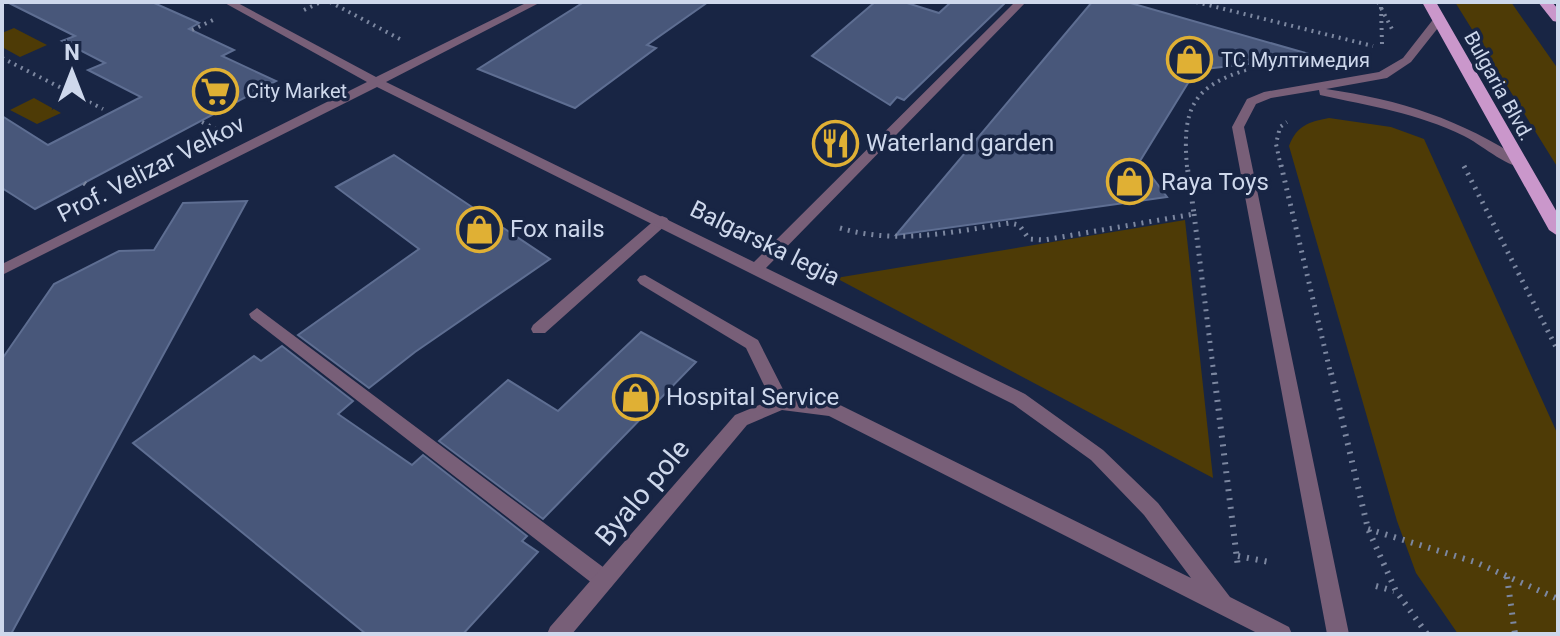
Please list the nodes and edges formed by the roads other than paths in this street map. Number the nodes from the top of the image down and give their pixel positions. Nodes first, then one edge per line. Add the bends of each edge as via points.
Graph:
1 (228, 2) edge
2 (536, 2) edge
3 (1021, 2) edge
4 (1429, 2) edge
5 (1545, 2) edge
6 (1558, 18) edge
7 (1439, 19) junction
8 (374, 81) junction
9 (1302, 89) junction
10 (1519, 164) junction
11 (662, 221) junction
12 (1558, 230) edge
13 (757, 268) junction
14 (2, 270) edge
15 (645, 280) dead end
16 (257, 314) dead end
17 (539, 329) dead end
18 (781, 403) junction
19 (604, 580) junction
20 (1222, 604) junction
21 (558, 634) edge
22 (1281, 634) edge
23 (1338, 634) edge

1 - 8 street, Balgarska legia
2 - 8 street, Prof. Velizar Velkov
3 - 13 street
4 - 7 main road, Bulgaria Blvd.
5 - 6 main road
7 - 9 street via 1407,60 1383,75
7 - 10 main road, Bulgaria Blvd.
8 - 11 street, Balgarska legia
8 - 14 street, Prof. Velizar Velkov
9 - 10 street via 1399,105 1439,118
9 - 23 street via 1251,102 1238,127
10 - 12 main road, Bulgaria Blvd.
11 - 13 street, Balgarska legia
11 - 17 street
13 - 20 street, Balgarska legia via 1019,399 1084,445 1151,509
15 - 18 street via 752,344
16 - 19 street
18 - 19 street, Byalo pole via 741,420
18 - 20 street, Balgarska legia via 832,409
19 - 21 street, Byalo pole
20 - 22 street, Balgarska legia

